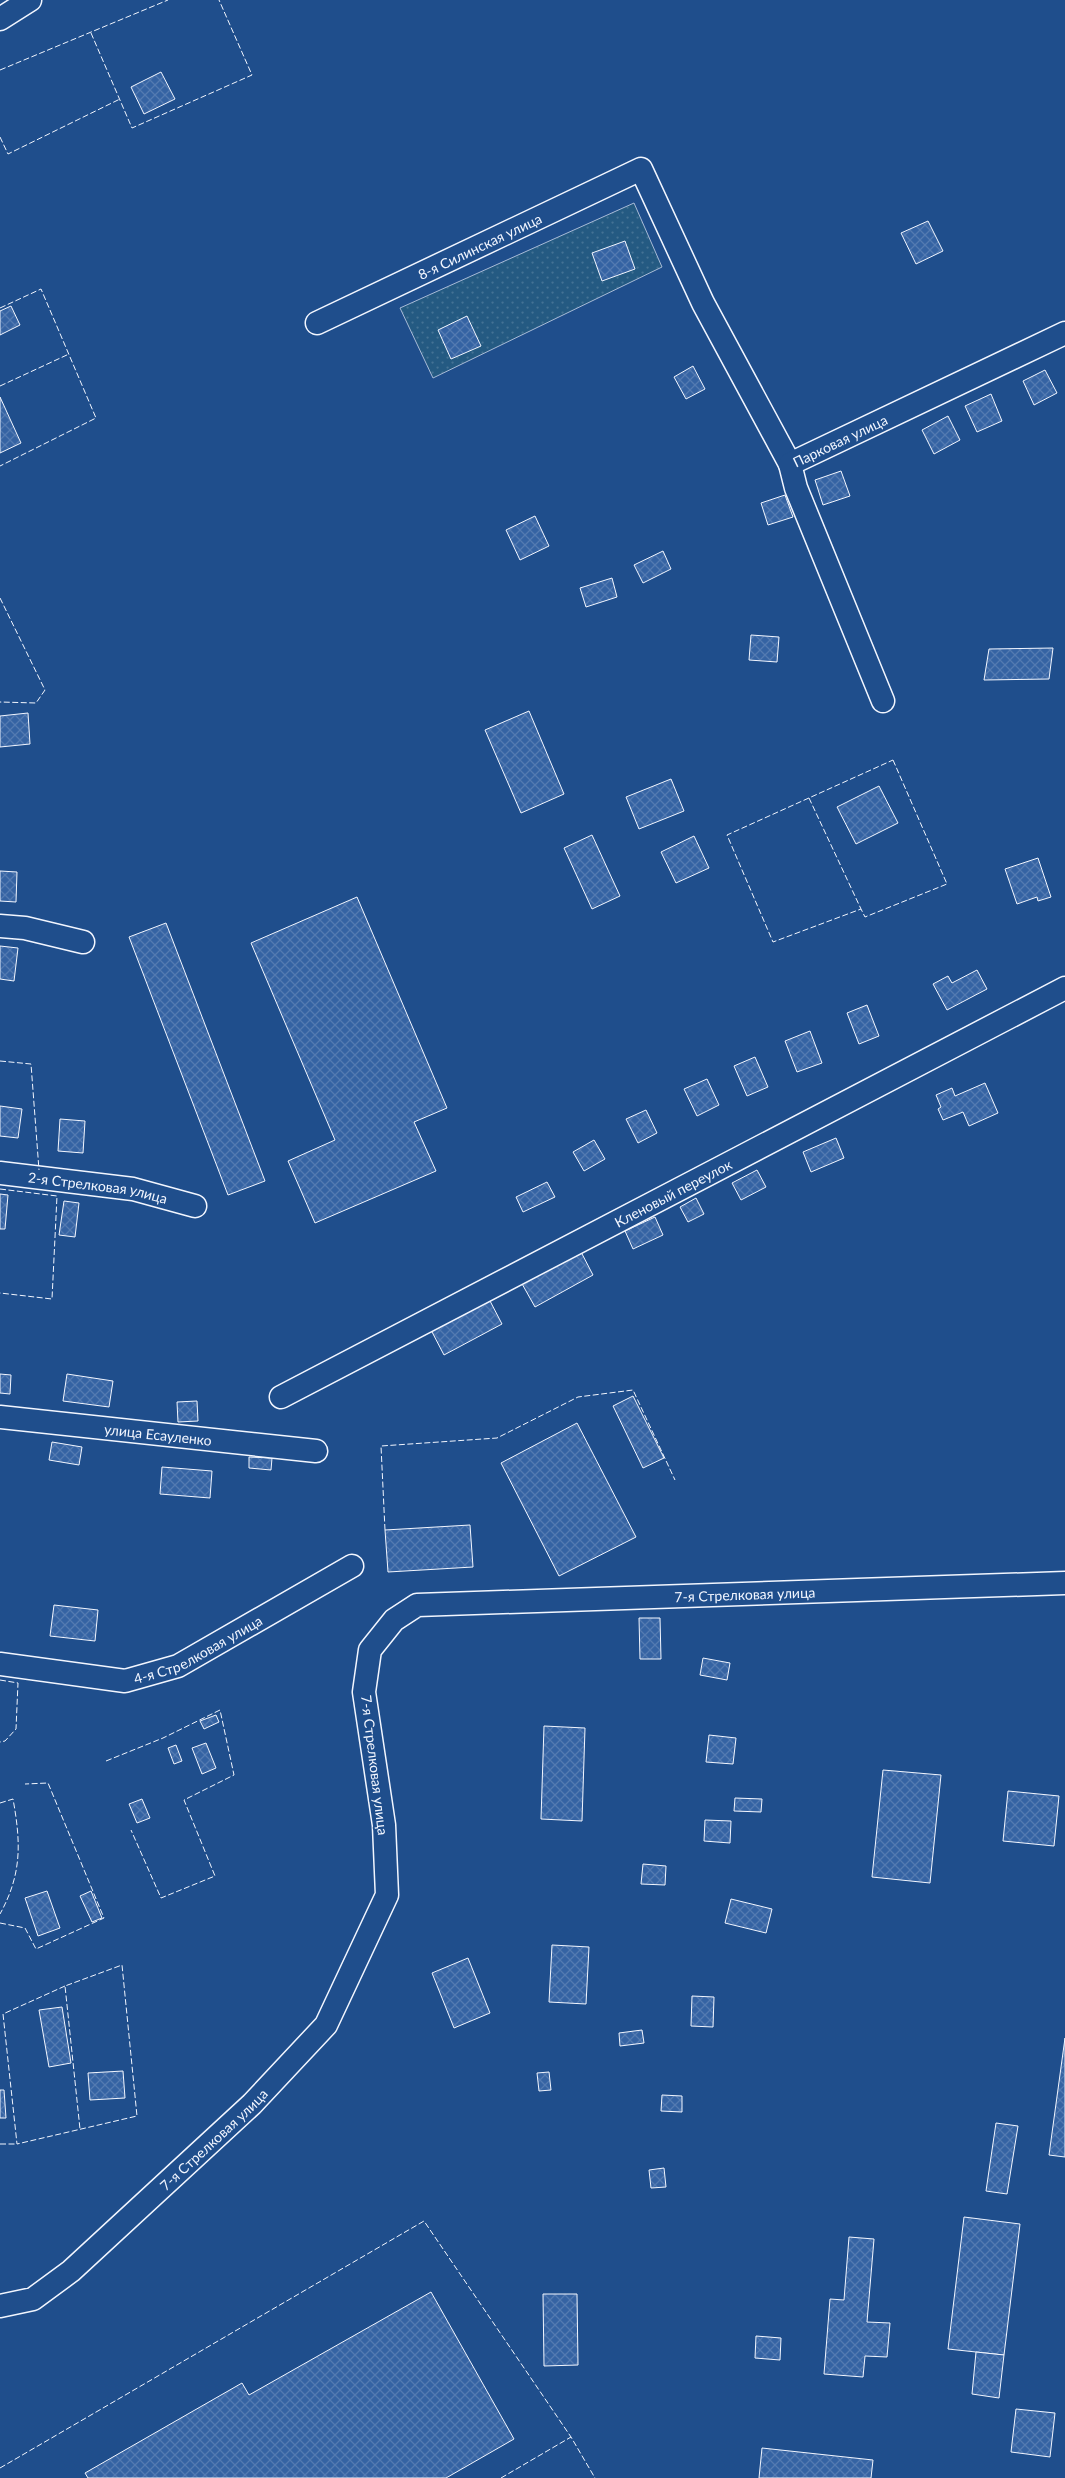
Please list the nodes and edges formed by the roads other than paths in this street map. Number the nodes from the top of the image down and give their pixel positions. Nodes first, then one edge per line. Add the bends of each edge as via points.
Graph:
1 (30, 0) edge
2 (0, 19) edge
3 (318, 322) dead end
4 (1065, 333) edge
5 (790, 464) junction
6 (883, 701) dead end
7 (0, 926) edge
8 (83, 942) dead end
9 (1065, 988) edge
10 (0, 1173) edge
11 (195, 1206) dead end
12 (282, 1397) dead end
13 (0, 1417) edge
14 (316, 1451) dead end
15 (352, 1566) dead end
16 (1065, 1583) edge
17 (0, 1664) edge
18 (0, 2306) edge

1 - 2 street
3 - 5 street, 8-я Силинская улица via 641,169 703,303
4 - 5 street, Парковая улица
5 - 6 street, Парковая улица via 796,488
7 - 8 street via 25,928
9 - 12 street, Кленовый переулок
10 - 11 street, 2-я Стрелковая улица via 133,1189
13 - 14 street, улица Есауленко
15 - 17 street, 4-я Стрелковая улица via 178,1666 126,1681
16 - 18 street, 7-я Стрелковая улица via 417,1604 394,1620 370,1650 364,1692 384,1825 387,1895 326,2025 252,2104 71,2271 33,2299

